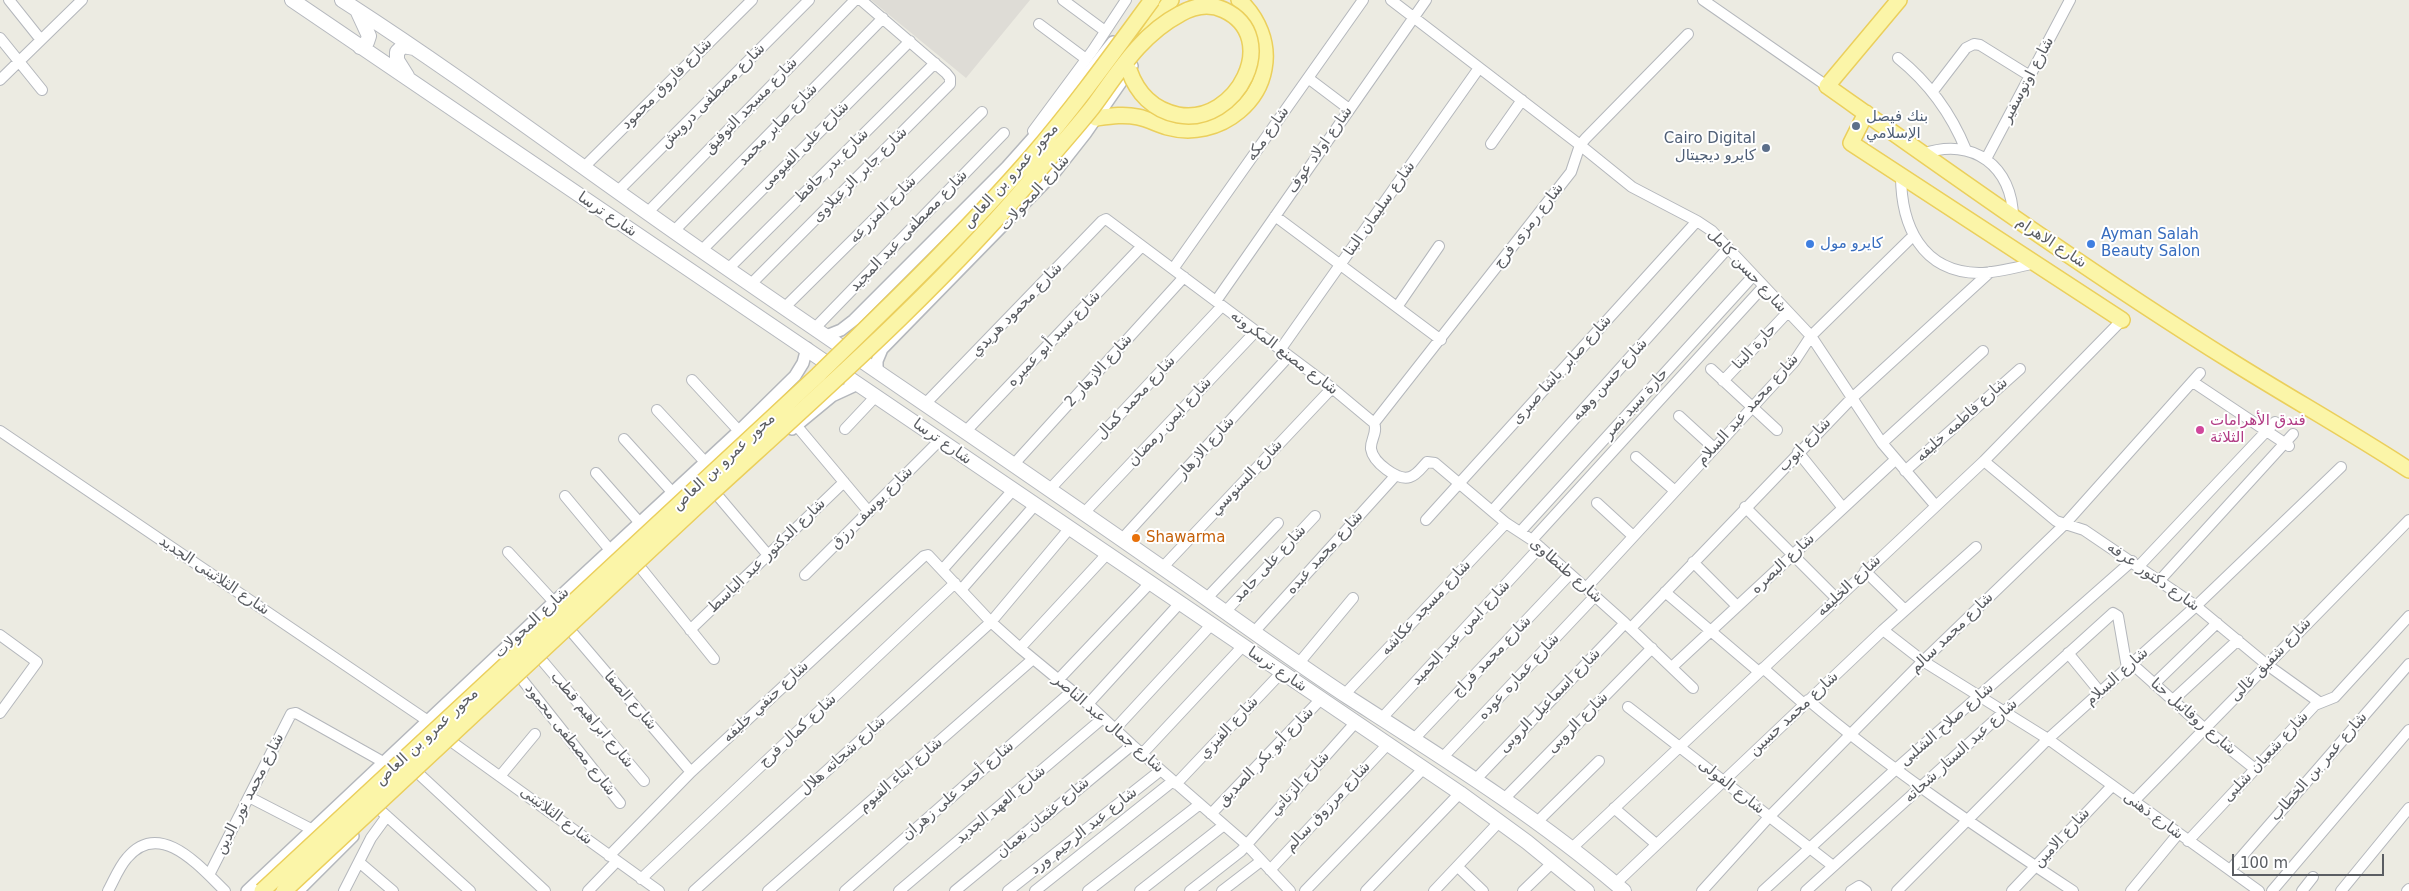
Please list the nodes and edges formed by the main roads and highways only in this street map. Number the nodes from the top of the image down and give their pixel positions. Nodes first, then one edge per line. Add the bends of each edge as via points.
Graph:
1 (292, 0) edge
2 (342, 0) edge
3 (1152, 0) edge
4 (1171, 0) edge
5 (1240, 0) edge
6 (1899, 0) edge
7 (357, 10) junction
8 (1145, 37) junction
9 (360, 47) junction
10 (414, 48) junction
11 (1129, 70) road end
12 (410, 81) junction
13 (1866, 113) junction
14 (1096, 118) road end
15 (2122, 320) road end
16 (2409, 470) edge
17 (1586, 859) junction
18 (1575, 880) junction
19 (1619, 887) edge
20 (262, 891) edge
21 (284, 891) edge
22 (1587, 891) edge

1 - 9 main road, شارع ترسا
2 - 7 main road, شارع ترسا
3 - 20 main road, محور عمرو بن العاص, bridge via 1090,86 1033,155 919,277 800,393
4 - 8 main road, محور عمرو بن العاص
5 - 14 main road via 1259,26 1265,61 1258,87 1235,115 1213,126 1189,130 1139,117
6 - 13 main road, شارع الاهرام via 1827,86
7 - 9 main road via 369,36
7 - 10 main road, شارع ترسا
8 - 11 main road, bridge via 1192,8 1218,8 1234,16 1245,29 1250,46 1249,66 1240,87 1229,100 1208,113 1191,116 1173,114 1156,107 1136,87
8 - 21 main road, محور عمرو بن العاص, bridge via 1086,116 1028,185 894,326
9 - 12 main road, شارع ترسا
10 - 12 main road via 403,46 396,56
10 - 17 main road, شارع ترسا via 701,251 1299,663 1476,779
12 - 18 main road, شارع ترسا via 1460,793
13 - 15 main road, شارع الاهرام via 1851,143
13 - 16 main road, شارع الاهرام via 2013,218 2231,361 2341,425
17 - 18 main road via 1591,869 1588,876
17 - 19 main road, شارع ترسا
18 - 22 main road, شارع ترسا

